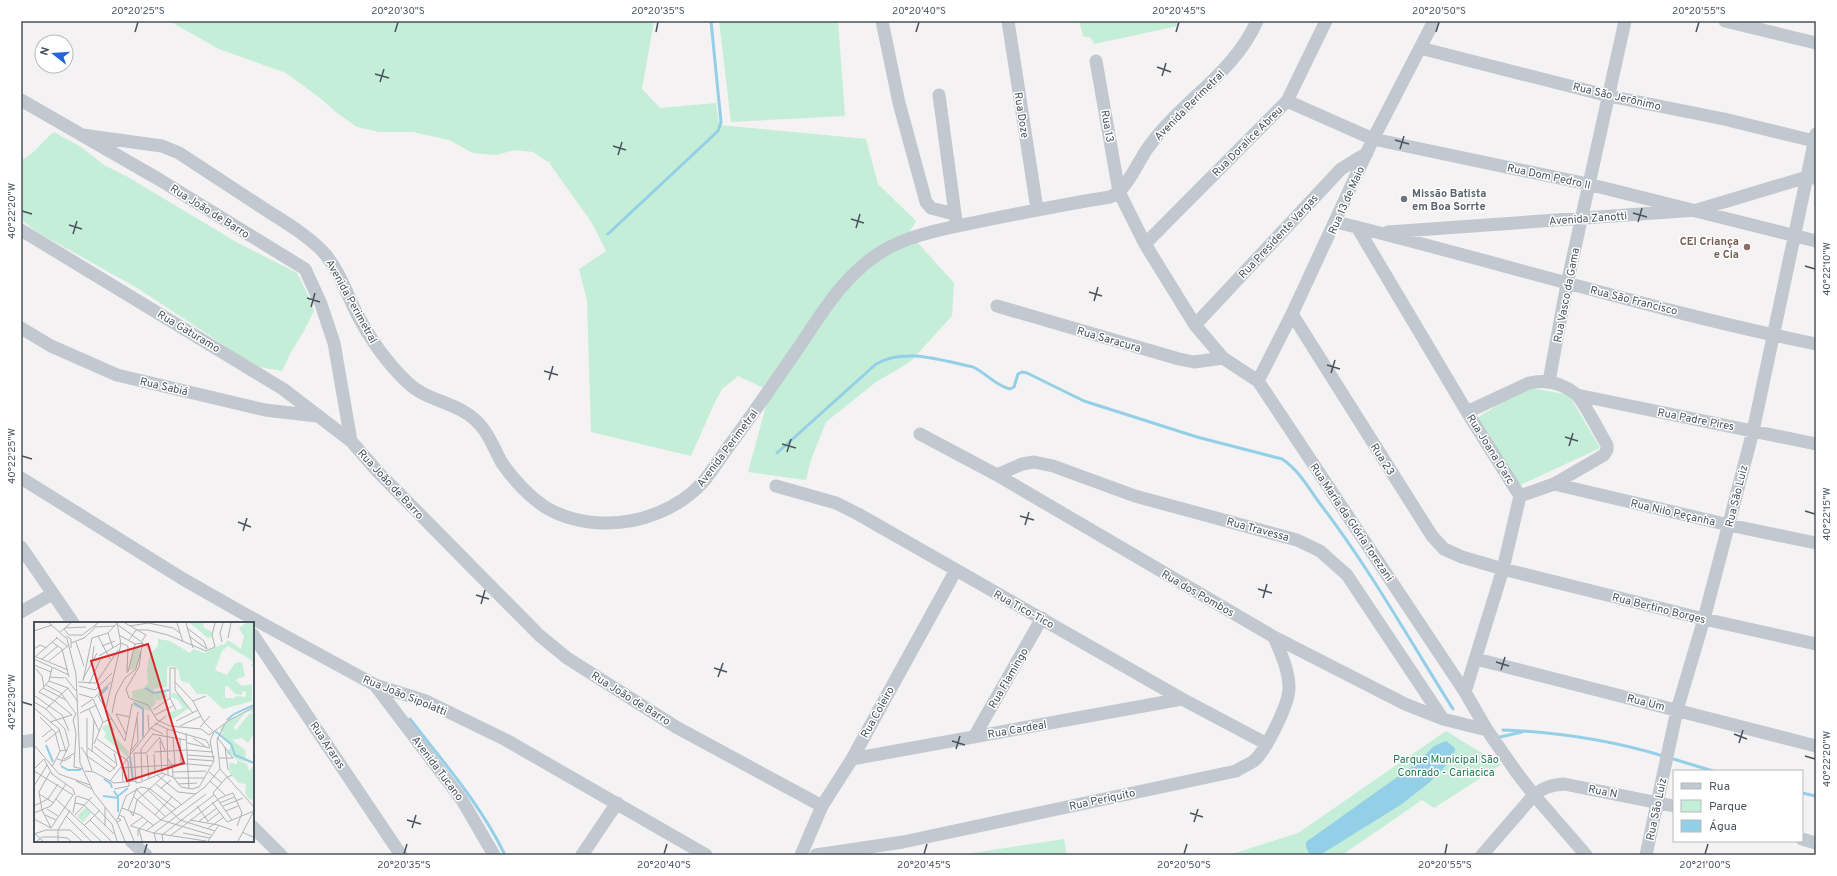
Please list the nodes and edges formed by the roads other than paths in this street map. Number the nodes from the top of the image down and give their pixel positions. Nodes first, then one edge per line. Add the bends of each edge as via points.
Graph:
1 (882, 21) edge
2 (1008, 21) edge
3 (1257, 21) edge
4 (1326, 21) edge
5 (1434, 21) edge
6 (1625, 21) edge
7 (1725, 21) edge
8 (1816, 43) edge
9 (1420, 48) junction
10 (1096, 61) dead end
11 (939, 95) dead end
12 (1609, 96) junction
13 (21, 100) edge
14 (1287, 101) junction
15 (82, 135) junction
16 (1815, 137) edge
17 (1373, 139) junction
18 (1367, 153) junction
19 (1812, 178) edge
20 (1588, 184) junction
21 (1119, 192) junction
22 (1037, 209) junction
23 (1697, 210) junction
24 (1581, 218) junction
25 (956, 220) junction
26 (1336, 222) junction
27 (1357, 227) junction
28 (21, 230) edge
29 (1378, 232) junction
30 (1795, 235) junction
31 (1816, 241) edge
32 (1145, 244) junction
33 (1567, 284) junction
34 (997, 306) dead end
35 (1292, 314) junction
36 (1195, 325) junction
37 (21, 328) edge
38 (1773, 335) junction
39 (1816, 344) edge
40 (1223, 358) junction
41 (1258, 381) junction
42 (1549, 381) junction
43 (1577, 395) junction
44 (1467, 412) junction
45 (317, 416) junction
46 (1753, 430) junction
47 (920, 434) dead end
48 (351, 440) junction
49 (1816, 444) edge
50 (997, 475) junction
51 (21, 478) edge
52 (1554, 484) junction
53 (776, 486) dead end
54 (1520, 496) junction
55 (1729, 525) junction
56 (1816, 543) edge
57 (21, 547) edge
58 (1503, 569) junction
59 (956, 570) junction
60 (52, 594) junction
61 (21, 612) edge
62 (244, 618) edge
63 (1042, 618) junction
64 (1704, 619) junction
65 (72, 622) edge
66 (254, 623) edge
67 (254, 636) edge
68 (1274, 637) junction
69 (1816, 644) edge
70 (1476, 659) junction
71 (375, 685) junction
72 (1464, 692) junction
73 (1182, 699) junction
74 (1678, 710) junction
75 (1443, 719) junction
76 (1487, 730) junction
77 (974, 737) junction
78 (1267, 744) junction
79 (1816, 746) edge
80 (852, 759) junction
81 (1534, 795) junction
82 (1657, 802) junction
83 (617, 803) junction
84 (822, 806) junction
85 (1673, 806) edge
86 (254, 828) edge
87 (1803, 840) edge
88 (132, 842) edge
89 (903, 842) junction
90 (1816, 843) edge
91 (146, 855) edge
92 (281, 855) edge
93 (401, 855) edge
94 (494, 855) edge
95 (582, 855) edge
96 (706, 855) edge
97 (801, 855) edge
98 (816, 855) edge
99 (900, 855) edge
100 (1482, 855) edge
101 (1586, 855) edge
102 (1646, 855) edge

1 - 25 street, Avenida Perimetral via 899,103 926,202 931,208
2 - 22 street, Rua Doze
3 - 21 street, Avenida Perimetral via 1235,58 1150,144
4 - 14 street, Rua Doralice Abreu
5 - 9 street, Rua 13 de Maio
6 - 12 street, Rua Vasco da Gama
7 - 8 street
9 - 12 street, Rua São Jerônimo
9 - 17 street, Rua 13 de Maio
10 - 21 street, Rua 13
11 - 25 street
12 - 16 street, Rua São Jerônimo
12 - 20 street, Rua Vasco da Gama
13 - 15 street, Rua João de Barro
14 - 17 street, Rua Dom Pedro II
14 - 32 street, Rua Doralice Abreu
15 - 25 street, Avenida Perimetral via 162,146 179,153 290,225 324,252 338,272 358,315 380,351 409,384 423,394 469,414 482,426 504,465 546,508 593,523 630,522 644,518 692,492 758,407 832,299 854,273 890,247
15 - 48 street, Rua João de Barro via 305,269 321,304 334,343
16 - 19 street, Rua São Luiz
17 - 18 street, Rua 13 de Maio
17 - 20 street, Rua Dom Pedro II
18 - 26 street, Rua 13 de Maio
18 - 36 street, Rua Presidente Vargas via 1341,169
19 - 23 street, Avenida Zanotti
19 - 30 street, Rua São Luiz
20 - 23 street, Rua Dom Pedro II
20 - 24 street, Rua Vasco da Gama
21 - 22 street, Avenida Perimetral via 1110,197
21 - 32 street, Rua Maria da Glória Torezani
22 - 25 street, Avenida Perimetral
23 - 24 street, Avenida Zanotti
23 - 30 street, Rua Dom Pedro II
24 - 29 street, Avenida Zanotti
24 - 33 street, Rua Vasco da Gama
26 - 27 street, Rua São Francisco
26 - 35 street, Rua 13 de Maio
27 - 29 street, Rua São Francisco
27 - 44 street, Rua Joana D'arc
28 - 45 street, Rua Gaturamo via 283,389
29 - 33 street, Rua São Francisco
30 - 31 street, Rua Dom Pedro II
30 - 38 street, Rua São Luiz
32 - 36 street, Rua Maria da Glória Torezani
33 - 38 street, Rua São Francisco
33 - 42 street, Rua Vasco da Gama
34 - 40 street, Rua Saracura via 1179,359 1194,362
35 - 41 street, Rua 13 de Maio
35 - 58 street, Rua 23 via 1432,536 1444,549
36 - 40 street, Rua Maria da Glória Torezani
37 - 45 street, Rua Sabiá via 51,346 117,375 265,410
38 - 39 street, Rua São Francisco
38 - 46 street, Rua São Luiz
40 - 41 street, Rua Maria da Glória Torezani
41 - 72 street, Rua Maria da Glória Torezani
42 - 43 street
42 - 44 street via 1529,383
43 - 46 street, Rua Padre Pires
43 - 52 street via 1607,445 1607,450 1604,455
44 - 54 street, Rua Joana D'arc
45 - 48 street, Rua Gaturamo
46 - 49 street, Rua Padre Pires
46 - 55 street, Rua São Luiz
47 - 50 street, Rua dos Pombos
48 - 84 street, Rua João de Barro via 378,472 533,629 567,658 676,727
50 - 68 street, Rua dos Pombos
50 - 75 street, Rua Travessa via 1022,464 1034,462 1052,466 1135,496 1298,540 1320,551 1347,575
51 - 62 street, Rua João Sipolatti
52 - 54 street
52 - 55 street, Rua Nilo Peçanha
53 - 59 street, Rua Tico-Tico via 836,503
54 - 58 street, Rua Joana D'arc
55 - 56 street, Rua Nilo Peçanha
55 - 64 street, Rua São Luiz
57 - 60 street
58 - 64 street, Rua Bertino Borges
58 - 70 street, Rua Joana D'arc
59 - 63 street, Rua Tico-Tico
59 - 80 street, Rua Coleiro
60 - 61 street
60 - 65 street
63 - 73 street, Rua Tico-Tico
63 - 77 street, Rua Flamingo
64 - 69 street, Rua Bertino Borges
64 - 74 street, Rua São Luiz
66 - 71 street, Rua João Sipolatti
67 - 93 street, Rua Araras
68 - 75 street, Rua dos Pombos via 1405,704
68 - 78 street, Rua Periquito via 1286,668 1289,689
70 - 72 street, Rua Joana D'arc
70 - 74 street, Rua Um
71 - 83 street, Rua João Sipolatti via 426,701 499,736
71 - 94 street, Avenida Tucano via 462,800
72 - 76 street, Rua Maria da Glória Torezani
73 - 77 street, Rua Cardeal
73 - 78 street, Rua Tico-Tico
74 - 79 street, Rua Um
74 - 82 street, Rua São Luiz
75 - 76 street, Rua dos Pombos
76 - 81 street, Rua Maria da Glória Torezani
77 - 80 street, Rua Cardeal
78 - 89 street, Rua Periquito via 1254,760 1236,771
80 - 84 street, Rua Coleiro
81 - 82 street, Rua N via 1552,785 1564,784
81 - 100 street, Rua N
81 - 101 street, Rua Maria da Glória Torezani
82 - 85 street, Rua N
82 - 102 street, Rua São Luiz
83 - 95 street
83 - 96 street, Rua João Sipolatti
84 - 97 street, Rua Coleiro
86 - 92 street
87 - 90 street
88 - 91 street
89 - 98 street, Rua Periquito
89 - 99 street

